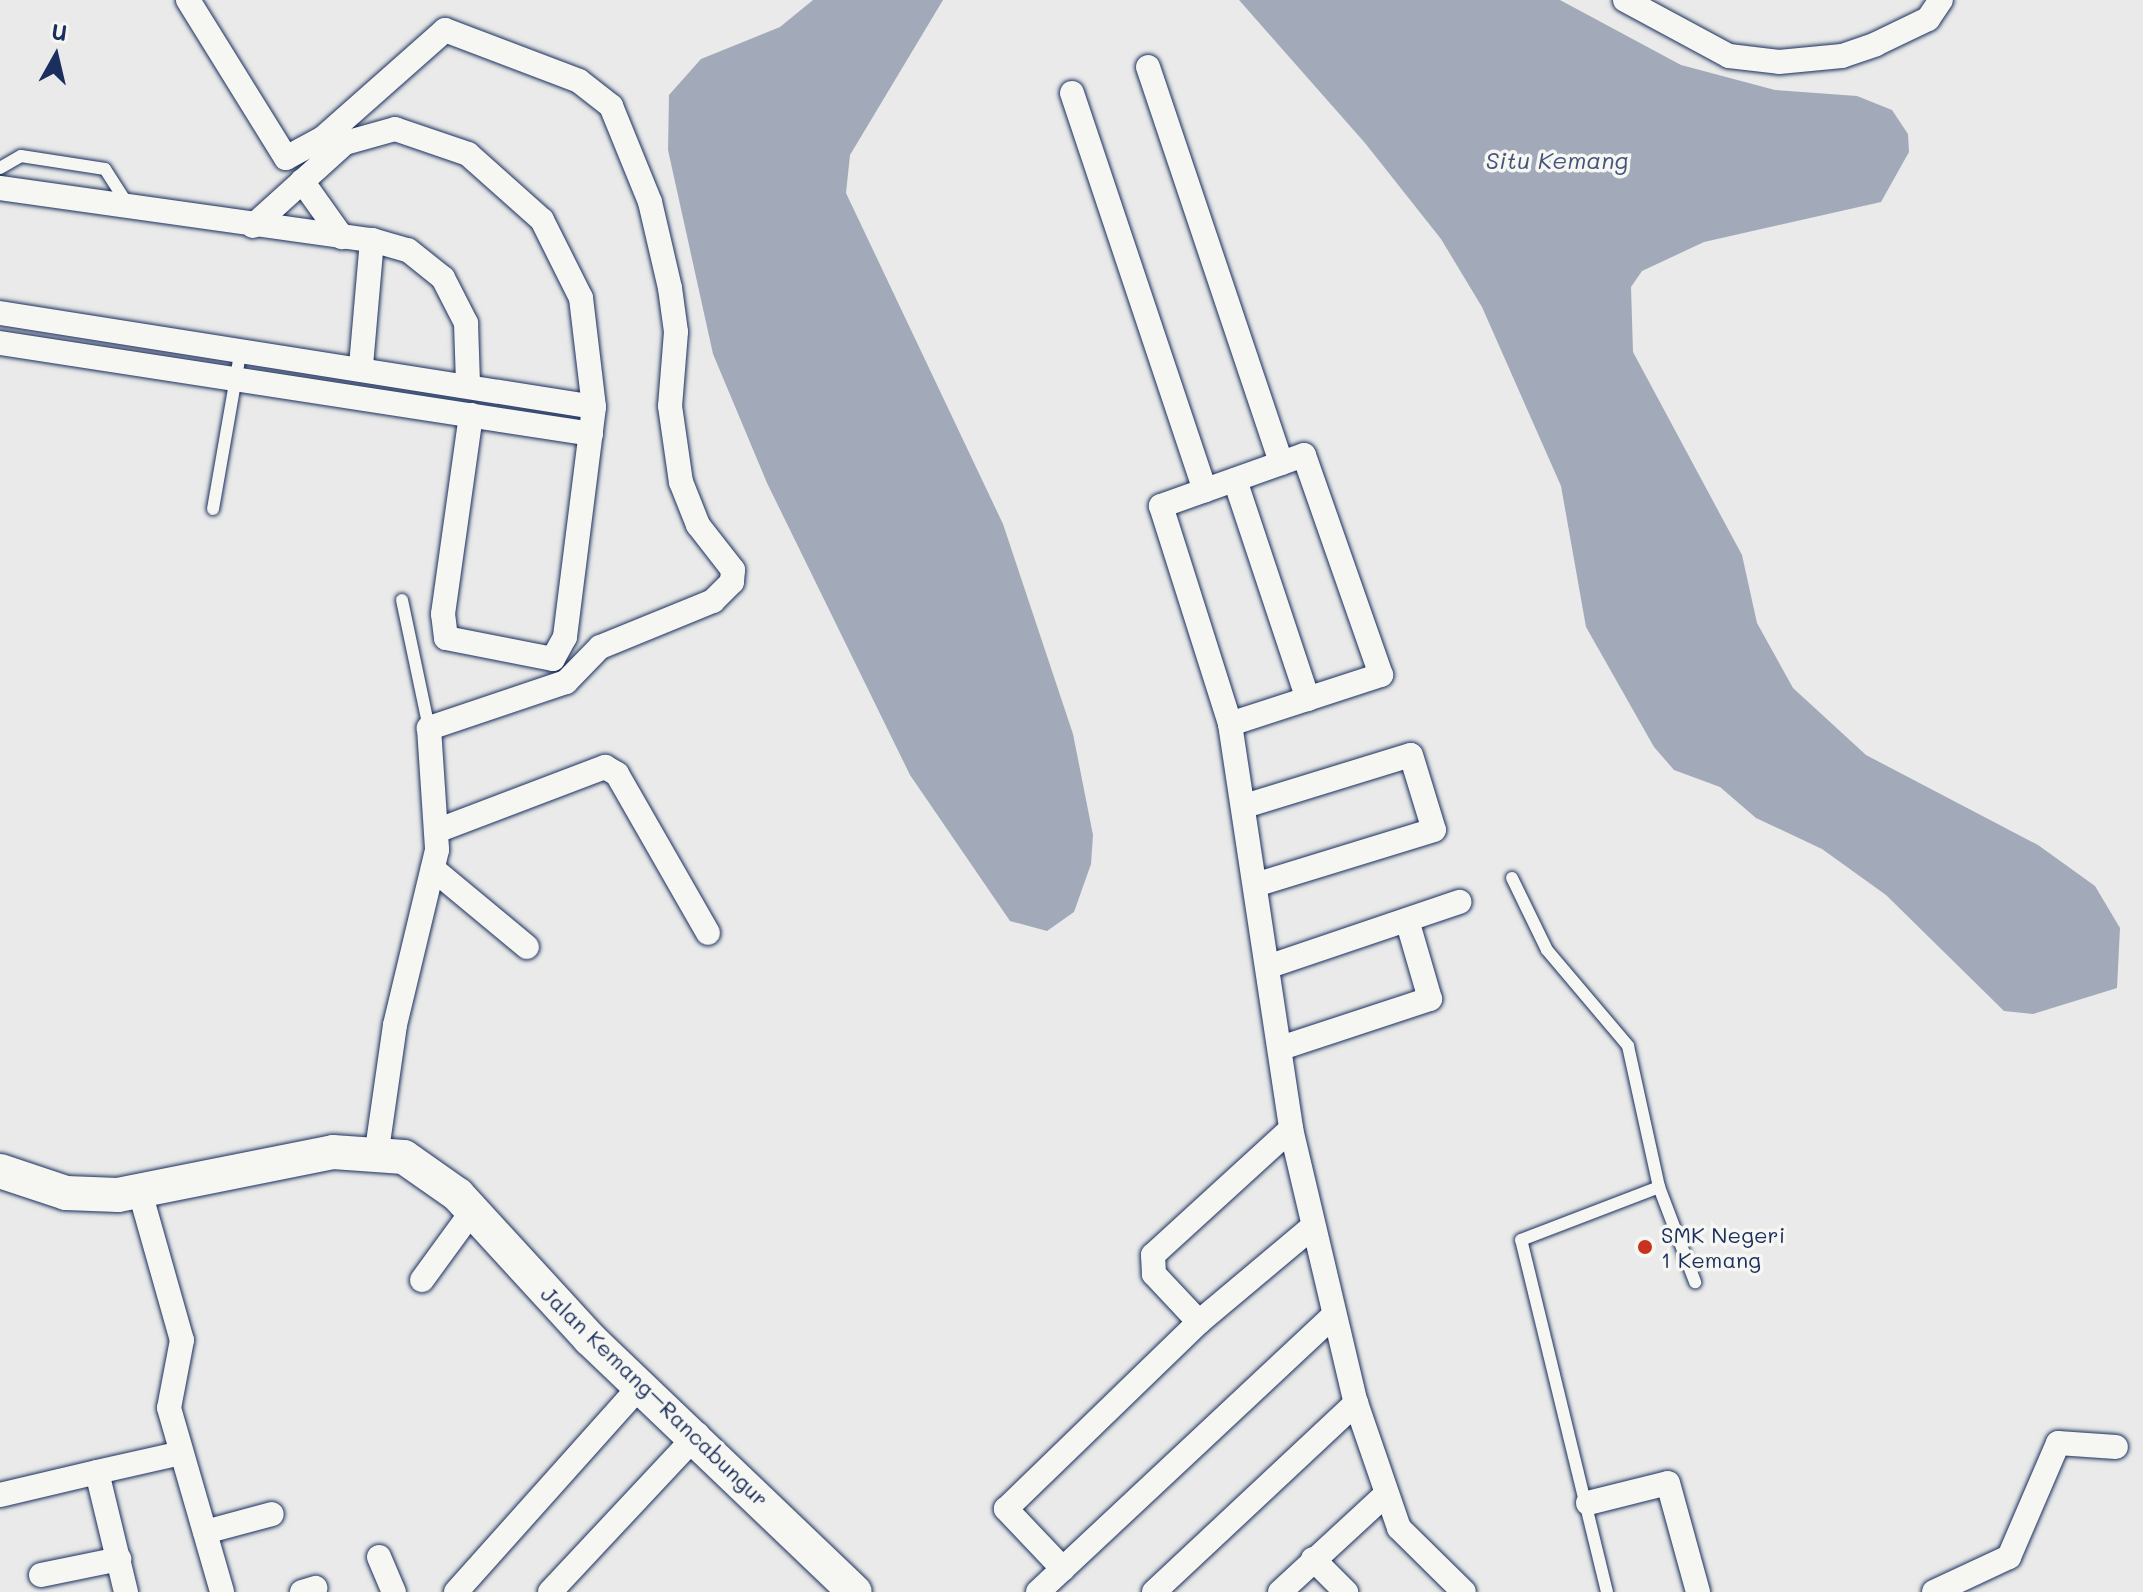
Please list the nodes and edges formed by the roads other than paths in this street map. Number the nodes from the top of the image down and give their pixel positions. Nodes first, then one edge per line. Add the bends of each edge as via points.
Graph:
1 (188, 0) edge
2 (1625, 0) edge
3 (1941, 0) edge
4 (1148, 67) dead end
5 (1072, 93) dead end
6 (0, 168) edge
7 (302, 181) junction
8 (0, 188) edge
9 (129, 207) junction
10 (253, 226) junction
11 (342, 237) junction
12 (372, 240) junction
13 (0, 313) edge
14 (0, 343) edge
15 (241, 348) junction
16 (361, 366) junction
17 (234, 378) junction
18 (468, 382) junction
19 (594, 407) junction
20 (471, 415) junction
21 (591, 434) junction
22 (1281, 463) junction
23 (1235, 480) junction
24 (1205, 490) junction
25 (213, 509) dead end
26 (402, 600) dead end
27 (1308, 699) junction
28 (1230, 724) junction
29 (429, 728) junction
30 (1248, 805) junction
31 (439, 830) junction
32 (433, 869) junction
33 (1512, 878) dead end
34 (1259, 884) junction
35 (1459, 902) dead end
36 (1407, 920) junction
37 (708, 933) dead end
38 (527, 947) dead end
39 (1270, 966) junction
40 (1281, 1048) junction
41 (1291, 1129) junction
42 (377, 1150) junction
43 (4, 1175) edge
44 (1659, 1187) junction
45 (140, 1192) junction
46 (473, 1210) junction
47 (1311, 1228) junction
48 (422, 1280) dead end
49 (1695, 1282) dead end
50 (1333, 1316) junction
51 (1199, 1322) junction
52 (641, 1385) junction
53 (1356, 1403) junction
54 (698, 1434) junction
55 (2116, 1447) dead end
56 (181, 1453) junction
57 (97, 1472) junction
58 (0, 1495) edge
59 (1385, 1495) junction
60 (1588, 1503) junction
61 (272, 1514) dead end
62 (205, 1532) junction
63 (379, 1557) dead end
64 (119, 1559) junction
65 (1313, 1559) junction
66 (1063, 1569) junction
67 (41, 1575) dead end
68 (843, 1588) edge
69 (126, 1592) edge
70 (222, 1592) edge
71 (394, 1592) edge
72 (456, 1592) edge
73 (550, 1592) edge
74 (1038, 1592) edge
75 (1154, 1592) edge
76 (1280, 1592) edge
77 (1346, 1592) edge
78 (1464, 1592) edge
79 (1607, 1592) edge
80 (1698, 1592) edge
81 (1934, 1592) edge

1 - 29 street via 283,157 323,138 431,39 459,31 598,92 623,130 650,202 675,322 670,406 681,482 698,525 733,570 732,582 689,614 600,647 566,682
2 - 3 street via 1729,56 1779,62 1842,56 1876,44 1928,19
4 - 22 street
5 - 24 street
6 - 9 lane via 21,156 105,169
7 - 10 street
7 - 11 street
7 - 19 street via 356,136 395,129 468,154 496,172 542,220 573,274
8 - 9 street
9 - 10 street
10 - 11 street
11 - 12 street
12 - 16 street
12 - 18 street via 408,250 443,278 466,323
13 - 15 street
14 - 17 street
15 - 16 street
15 - 17 lane
16 - 18 street
17 - 20 street
17 - 25 lane
18 - 19 street
19 - 21 street
20 - 21 street
20 - 21 street via 443,614 446,638 543,661 560,652 565,637
22 - 23 street
22 - 27 street via 1304,455 1381,675
23 - 24 street
23 - 27 street
24 - 28 street via 1161,506
26 - 29 lane
27 - 28 street
28 - 30 street
29 - 31 street
30 - 34 street
30 - 34 street via 1411,755 1434,830
31 - 32 street
31 - 37 street via 605,767 617,774
32 - 38 street
32 - 42 street via 395,1025
33 - 44 lane via 1547,950 1628,1046
34 - 39 street
35 - 36 street
36 - 39 street
36 - 40 street via 1430,999
39 - 40 street
40 - 41 street
41 - 47 street
41 - 51 street via 1153,1255 1154,1274
42 - 45 street, Jalan Kemang–Rancabungur via 333,1152
42 - 46 street, Jalan Kemang–Rancabungur via 421,1167
43 - 45 street, Jalan Kemang–Rancabungur via 66,1193
44 - 49 lane
44 - 60 lane via 1521,1240
45 - 56 street via 182,1340 168,1394
46 - 48 street
46 - 52 street, Jalan Kemang–Rancabungur
47 - 50 street
47 - 51 street
50 - 53 street
50 - 66 street
51 - 66 street via 1006,1509
52 - 54 street, Jalan Kemang–Rancabungur
52 - 72 street
53 - 59 street
53 - 75 street
54 - 68 street, Jalan Kemang–Rancabungur
54 - 73 street
55 - 81 street via 2058,1443 2009,1557
56 - 57 street
56 - 62 street
57 - 58 street
57 - 64 street
59 - 65 street
59 - 78 street via 1399,1528
60 - 79 lane
60 - 80 street via 1668,1483
61 - 62 street
62 - 70 street
63 - 71 street
64 - 67 street
64 - 69 street
65 - 76 street
65 - 77 street
66 - 74 street

